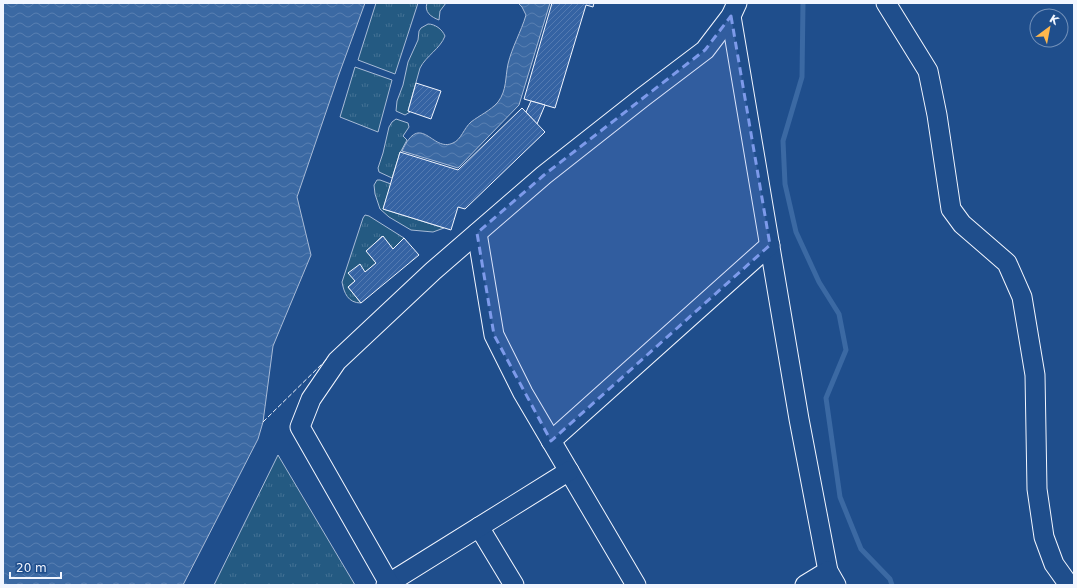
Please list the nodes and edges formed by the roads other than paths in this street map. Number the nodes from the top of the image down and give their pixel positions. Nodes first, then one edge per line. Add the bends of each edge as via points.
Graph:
1 (886, 3) edge
2 (734, 10) edge
3 (476, 233) junction
4 (770, 245) junction
5 (552, 441) junction
6 (569, 471) junction
7 (479, 526) junction
8 (832, 578) edge
9 (388, 584) edge
10 (514, 585) edge
11 (636, 585) edge
12 (805, 585) edge
13 (1069, 585) edge

1 - 13 street via 928,71 951,209 962,224 1007,263 1022,297 1035,375 1037,489 1044,537 1054,564
2 - 3 street via 705,50 544,175
2 - 4 street
3 - 5 street via 494,334 523,393
3 - 9 street via 337,361 311,399 300,426
4 - 5 street
4 - 8 street via 799,419
5 - 6 street
6 - 7 street
6 - 11 street
7 - 9 street
7 - 10 street
8 - 12 street

